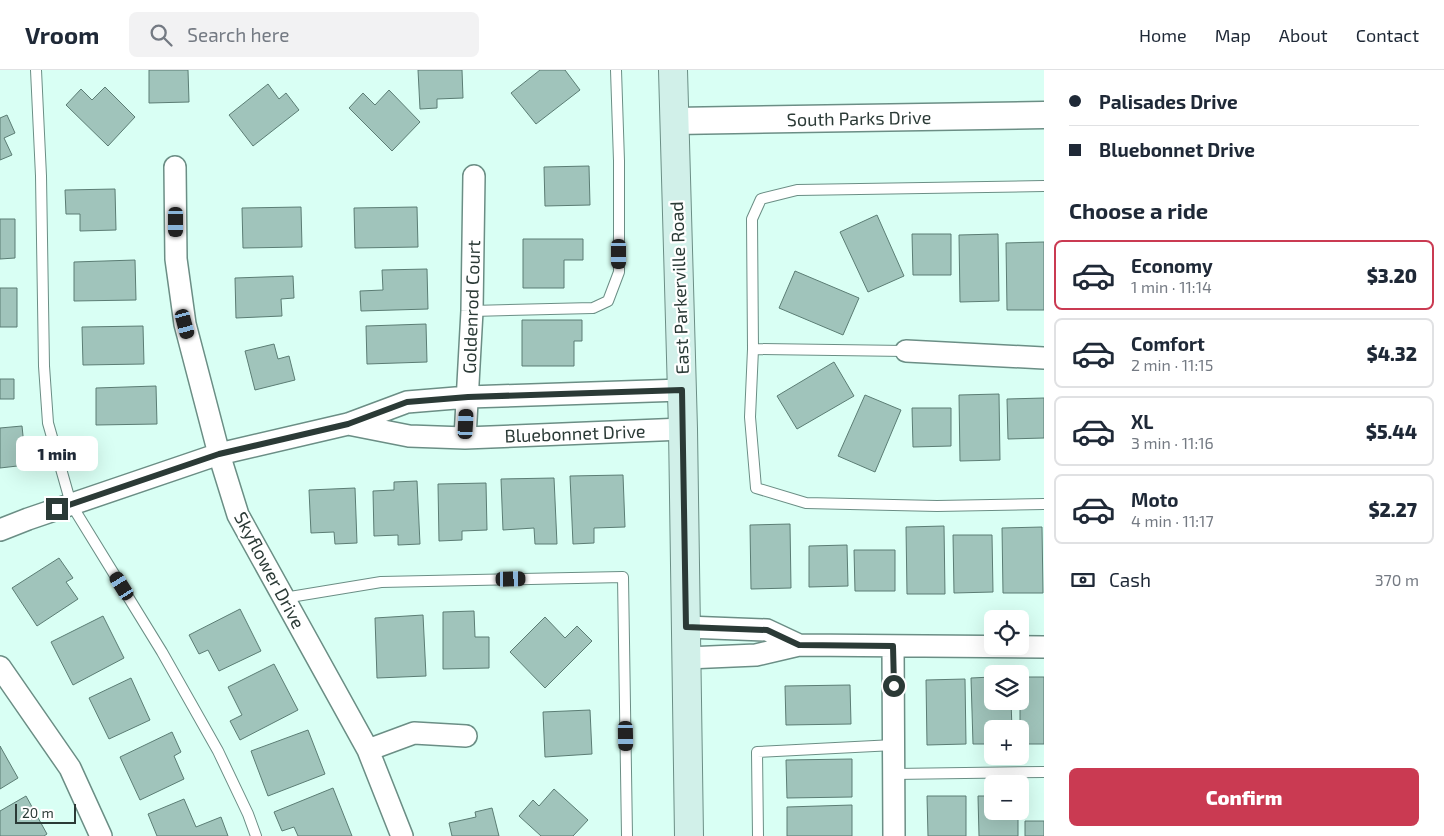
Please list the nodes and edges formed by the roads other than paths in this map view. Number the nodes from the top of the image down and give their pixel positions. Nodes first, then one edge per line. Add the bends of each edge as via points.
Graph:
1 (36, 70) edge
2 (616, 70) edge
3 (674, 70) edge
4 (1044, 114) edge
5 (674, 122) junction
6 (175, 168) dead end
7 (474, 176) dead end
8 (1044, 186) edge
9 (472, 311) junction
10 (753, 348) junction
11 (906, 351) joint
12 (1044, 358) edge
13 (682, 390) junction
14 (468, 397) junction
15 (348, 424) junction
16 (683, 429) junction
17 (465, 438) junction
18 (219, 454) junction
19 (71, 504) junction
20 (1044, 504) edge
21 (0, 530) edge
22 (284, 598) junction
23 (686, 627) junction
24 (799, 645) junction
25 (893, 646) junction
26 (1044, 647) edge
27 (687, 658) junction
28 (0, 667) edge
29 (466, 736) dead end
30 (894, 745) junction
31 (368, 750) junction
32 (1044, 772) edge
33 (894, 774) junction
34 (101, 836) edge
35 (256, 836) edge
36 (402, 836) edge
37 (627, 836) edge
38 (689, 836) edge
39 (758, 836) edge
40 (894, 836) edge

1 - 19 lane via 48,423
2 - 9 lane via 620,272 608,301 593,308
3 - 5 main road, East Parkerville Road
4 - 5 street, South Parks Drive
5 - 13 main road, East Parkerville Road
6 - 18 street, Skyflower Drive via 176,259 185,324
7 - 9 street, Goldenrod Court
8 - 10 lane via 797,190 761,199 752,219
9 - 14 street, Goldenrod Court
10 - 11 lane
10 - 20 lane via 750,417 756,488 806,504
11 - 12 street
13 - 14 street, Bluebonnet Drive
13 - 16 main road, East Parkerville Road
14 - 15 street, Bluebonnet Drive via 407,402
14 - 17 street, Goldenrod Court
15 - 17 street, Bluebonnet Drive via 408,436
15 - 18 street, Bluebonnet Drive
16 - 17 street, Bluebonnet Drive
16 - 23 main road, East Parkerville Road
18 - 19 street, Bluebonnet Drive
18 - 22 street, Skyflower Drive via 238,515
19 - 21 street, Bluebonnet Drive
19 - 35 lane via 162,652 213,743
22 - 31 street, Skyflower Drive
22 - 37 lane via 381,582 623,577
23 - 24 street via 767,630
23 - 27 main road, East Parkerville Road
24 - 25 street
24 - 27 street via 756,655
25 - 26 street
25 - 30 street
27 - 38 main road, East Parkerville Road
28 - 34 street via 70,768
29 - 31 street via 414,733
30 - 33 street
30 - 39 lane via 757,752
31 - 36 street, Skyflower Drive
32 - 33 lane
33 - 40 street

